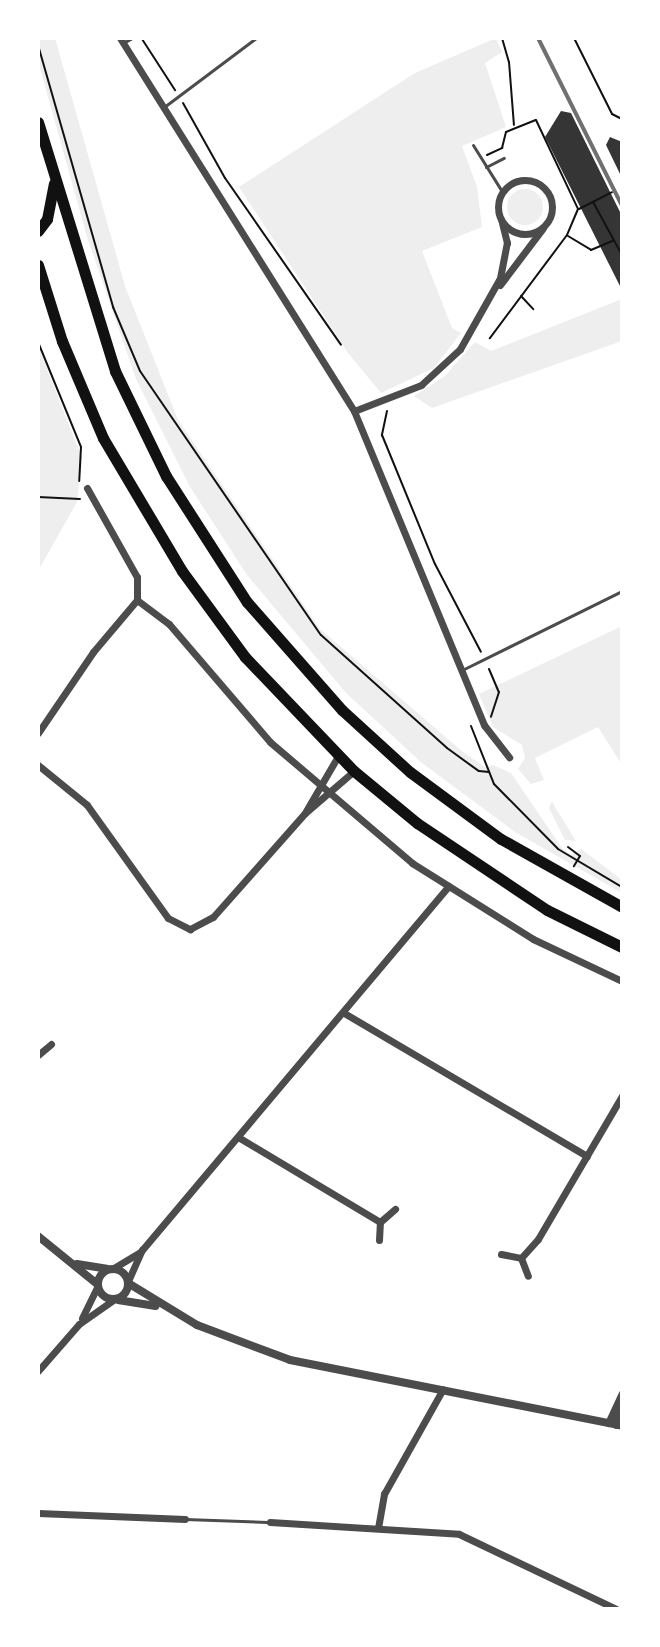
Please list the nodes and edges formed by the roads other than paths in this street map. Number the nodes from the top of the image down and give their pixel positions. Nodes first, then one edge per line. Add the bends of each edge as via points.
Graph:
1 (132, 38) edge
2 (256, 38) edge
3 (121, 40) edge
4 (164, 107) junction
5 (38, 122) edge
6 (473, 145) dead end
7 (504, 158) dead end
8 (485, 168) junction
9 (54, 180) junction
10 (503, 193) junction
11 (501, 219) junction
12 (547, 224) junction
13 (38, 231) edge
14 (38, 265) edge
15 (495, 290) junction
16 (354, 411) junction
17 (87, 488) dead end
18 (622, 591) edge
19 (137, 600) junction
20 (462, 670) junction
21 (38, 733) edge
22 (338, 756) junction
23 (509, 757) dead end
24 (38, 765) edge
25 (354, 771) junction
26 (319, 785) junction
27 (329, 794) junction
28 (305, 813) junction
29 (448, 886) junction
30 (622, 907) edge
31 (622, 947) edge
32 (622, 981) edge
33 (344, 1013) junction
34 (51, 1044) dead end
35 (38, 1055) edge
36 (622, 1096) edge
37 (238, 1137) junction
38 (587, 1156) junction
39 (395, 1209) dead end
40 (380, 1222) junction
41 (38, 1236) edge
42 (379, 1240) dead end
43 (142, 1250) junction
44 (501, 1254) dead end
45 (521, 1258) junction
46 (72, 1262) junction
47 (110, 1269) junction
48 (528, 1276) dead end
49 (128, 1282) junction
50 (97, 1285) junction
51 (114, 1300) junction
52 (164, 1308) junction
53 (79, 1324) junction
54 (38, 1371) edge
55 (443, 1389) junction
56 (621, 1394) edge
57 (616, 1424) edge
58 (38, 1513) edge
59 (185, 1519) joint
60 (270, 1522) joint
61 (378, 1528) junction
62 (616, 1609) edge

1 - 3 lane
2 - 4 lane
3 - 4 street
4 - 16 street
5 - 9 highway
6 - 8 lane
7 - 8 lane
8 - 10 lane
9 - 13 highway via 47,219
9 - 30 highway via 115,371 166,476 247,602 342,710 410,772 501,839
10 - 11 street
10 - 12 street via 521,181 540,185 551,201
11 - 12 street via 523,234
11 - 15 street via 507,247
12 - 15 street
14 - 22 highway via 85,399 157,532 245,657
15 - 16 street via 441,371
16 - 20 street
17 - 19 street via 137,577
18 - 20 lane
19 - 21 street via 93,652
19 - 26 street via 169,624 247,720
20 - 23 street via 482,721
22 - 25 highway
22 - 26 street
24 - 28 street via 87,805 145,879 168,918 186,929 213,917
25 - 27 street
25 - 31 highway via 485,873
26 - 27 street
26 - 28 street
27 - 28 street
27 - 29 street via 396,852
29 - 32 street via 533,939
29 - 33 street
33 - 37 street
33 - 38 street
34 - 35 street
36 - 38 street
37 - 40 street
37 - 43 street
38 - 45 street
39 - 40 street
40 - 42 street
41 - 46 street
43 - 47 street
43 - 49 street
44 - 45 street
45 - 48 street
46 - 47 street
46 - 50 street
47 - 49 street
47 - 50 street
49 - 51 street
49 - 52 street
50 - 51 street
50 - 53 street
51 - 52 street
51 - 53 street
52 - 55 street via 268,1354
53 - 54 street
55 - 57 street
55 - 61 street via 384,1494
56 - 57 street
58 - 59 street
59 - 60 lane
60 - 61 street
61 - 62 street via 459,1534

